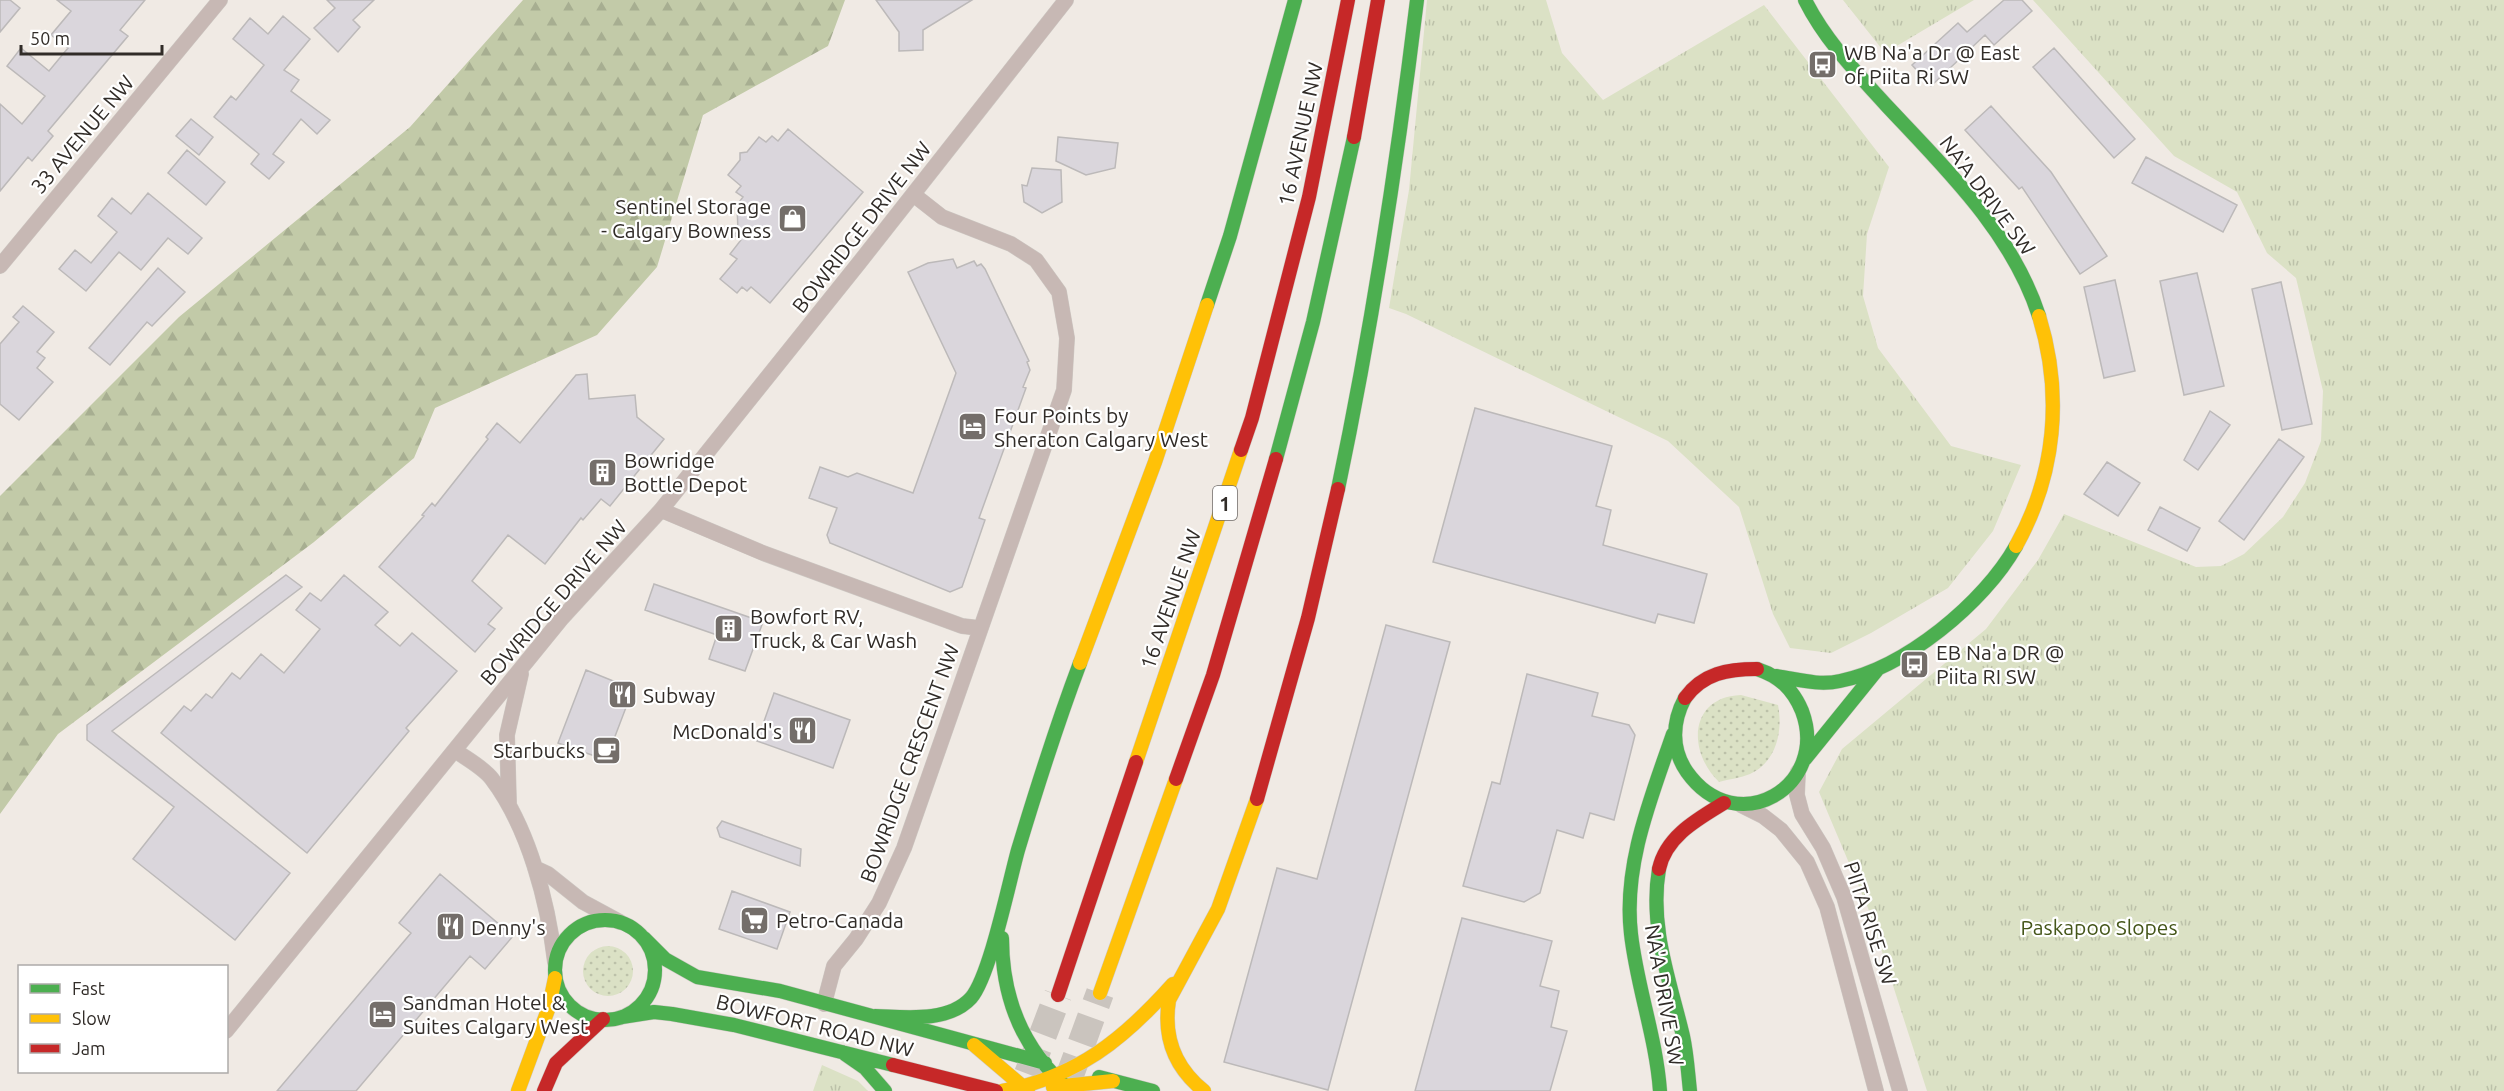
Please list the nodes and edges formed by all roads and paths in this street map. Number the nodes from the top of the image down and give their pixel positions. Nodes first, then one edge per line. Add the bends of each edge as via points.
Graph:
1 (220, 0) edge
2 (1066, 0) edge
3 (1294, 0) edge
4 (1348, 0) edge
5 (1378, 0) edge
6 (1417, 0) edge
7 (1805, 0) edge
8 (914, 195) junction
9 (0, 266) edge
10 (661, 510) junction
11 (979, 628) junction
12 (522, 669) junction
13 (1877, 670) junction
14 (1776, 676) junction
15 (1673, 733) junction
16 (456, 751) junction
17 (1801, 766) junction
18 (1724, 803) junction
19 (1741, 805) junction
20 (509, 807) junction
21 (535, 868) junction
22 (1011, 880) junction
23 (620, 922) junction
24 (644, 938) junction
25 (555, 970) junction
26 (1183, 974) junction
27 (1100, 993) tunnel mouth
28 (1058, 994) tunnel mouth
29 (824, 1004) junction
30 (875, 1016) junction
31 (622, 1017) junction
32 (603, 1020) junction
33 (228, 1029) edge
34 (974, 1045) junction
35 (842, 1052) junction
36 (1038, 1061) junction
37 (1072, 1070) junction
38 (1113, 1081) junction
39 (1063, 1085) edge
40 (1030, 1090) edge
41 (518, 1091) edge
42 (544, 1091) edge
43 (885, 1091) edge
44 (996, 1091) edge
45 (1002, 1091) edge
46 (1153, 1091) edge
47 (1204, 1091) edge
48 (1660, 1091) edge
49 (1690, 1091) edge
50 (1876, 1091) edge
51 (1899, 1091) edge

1 - 9 street, 33 AVENUE NW
2 - 8 street, BOWRIDGE DRIVE NW
3 - 22 main road via 1256,149 1216,278 1155,462 1070,690
4 - 28 main road, 16 AVENUE NW / 1 via 1309,197 1252,418
5 - 27 main road, 1 via 1359,113 1316,311 1267,493 1213,675
6 - 26 main road via 1372,319 1333,519 1285,706 1241,850 1219,907
7 - 13 main road, NA'A DRIVE SW via 1850,67 1947,173 2014,260 2036,308 2055,403 2054,431 2042,487 2010,556 1981,594 1946,625
8 - 10 street, BOWRIDGE DRIVE NW
8 - 11 street, BOWRIDGE CRESCENT NW via 942,217 1011,244 1036,260 1059,292 1067,338 1064,390
10 - 11 street, BOWRIDGE CRESCENT NW via 828,578 962,626
10 - 12 street, BOWRIDGE DRIVE NW via 562,618
11 - 29 street, BOWRIDGE CRESCENT NW via 904,848 879,903 834,966
12 - 16 street, BOWRIDGE DRIVE NW
12 - 20 street via 507,735
13 - 14 main road, NA'A DRIVE SW via 1847,681 1818,683
13 - 17 main road, NA'A DRIVE SW
14 - 15 main road via 1744,669 1713,675 1692,689 1685,699
14 - 17 main road via 1793,694 1804,718 1807,739
15 - 18 main road via 1679,757 1691,777
15 - 48 main road, NA'A DRIVE SW via 1635,860 1629,914 1656,1046
16 - 20 street via 491,778
16 - 33 street, BOWRIDGE DRIVE NW
17 - 19 main road via 1785,788 1765,800
17 - 51 street, PIITA RISE SW via 1797,795 1802,814 1823,848 1844,897
18 - 19 main road
18 - 49 main road, NA'A DRIVE SW via 1689,825 1669,846 1659,875 1658,936 1684,1039
19 - 50 street, PIITA RISE SW via 1781,830 1807,862 1827,908
20 - 21 street
21 - 23 street
21 - 25 street via 551,933
22 - 30 main road via 991,953 972,997 930,1017
22 - 36 main road via 1003,925 1003,969 1008,997
23 - 24 main road
23 - 25 main road via 591,921 578,927 563,943
24 - 29 main road, BOWFORT ROAD NW via 665,959 697,977 780,991
24 - 31 main road via 654,960 653,983 642,1004
25 - 32 main road via 558,988 572,1007
25 - 41 main road via 546,1016
26 - 37 main road via 1145,1017
26 - 47 main road via 1169,1005 1168,1039 1182,1070
29 - 30 main road, BOWFORT ROAD NW
30 - 34 main road, BOWFORT ROAD NW
31 - 32 main road
31 - 35 main road, BOWFORT ROAD NW via 654,1012 672,1014 764,1031
32 - 42 main road via 556,1064
34 - 36 main road, BOWFORT ROAD NW
34 - 40 main road
35 - 43 main road via 865,1068
35 - 44 main road, BOWFORT ROAD NW
36 - 37 main road, BOWFORT ROAD NW
36 - 39 main road
37 - 38 main road, BOWFORT ROAD NW
37 - 39 main road
38 - 39 main road
38 - 46 main road, BOWFORT ROAD NW
39 - 40 main road
40 - 45 main road

